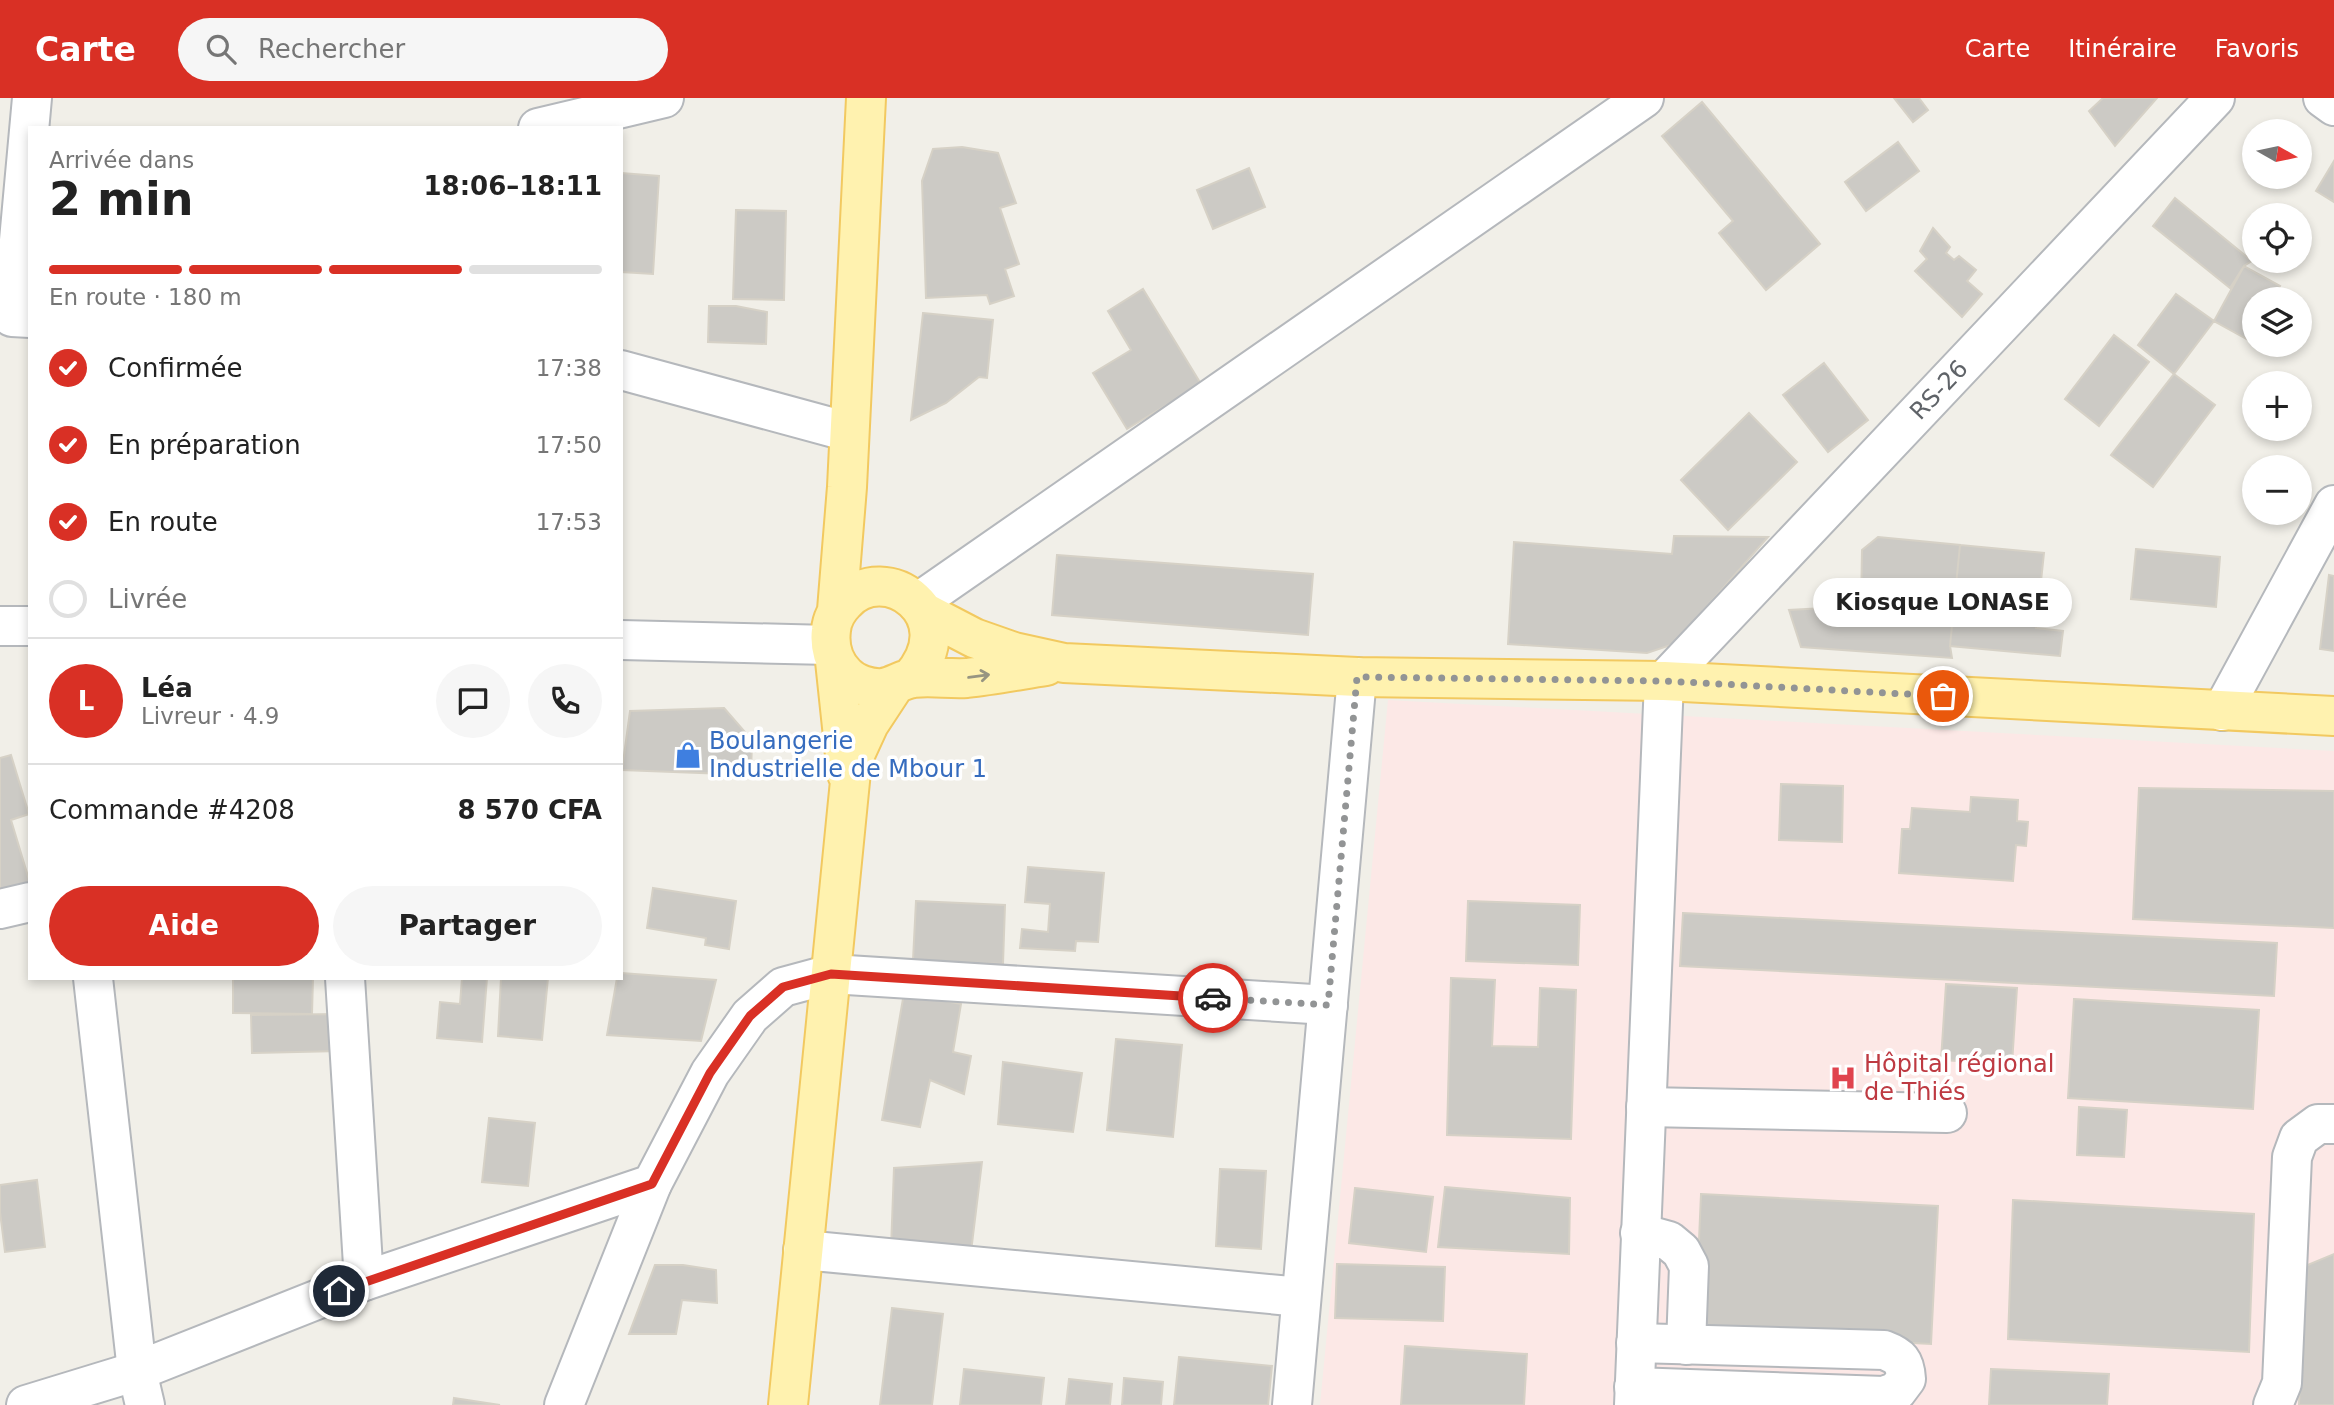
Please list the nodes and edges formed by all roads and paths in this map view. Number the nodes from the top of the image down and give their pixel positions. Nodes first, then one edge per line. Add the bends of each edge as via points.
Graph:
1 (32, 98) edge
2 (664, 98) edge
3 (866, 98) edge
4 (1644, 98) edge
5 (2215, 98) edge
6 (2323, 98) edge
7 (2334, 106) edge
8 (542, 117) edge
9 (29, 126) edge
10 (28, 136) edge
11 (16, 251) edge
12 (28, 318) edge
13 (623, 371) edge
14 (849, 432) junction
15 (847, 487) junction
16 (2334, 505) edge
17 (917, 604) junction
18 (0, 626) edge
19 (28, 626) edge
20 (834, 639) junction
21 (623, 640) edge
22 (1064, 663) junction
23 (1357, 677) junction
24 (1664, 681) junction
25 (903, 682) junction
26 (2222, 711) junction
27 (2334, 716) edge
28 (849, 795) junction
29 (28, 902) edge
30 (0, 909) edge
31 (831, 974) junction
32 (93, 980) edge
33 (345, 980) edge
34 (1328, 1005) junction
35 (1646, 1107) junction
36 (1947, 1113) dead end
37 (2334, 1124) edge
38 (652, 1184) junction
39 (1640, 1233) junction
40 (803, 1250) junction
41 (364, 1281) junction
42 (1301, 1297) junction
43 (1636, 1343) junction
44 (1686, 1345) junction
45 (141, 1388) edge
46 (1634, 1396) edge
47 (26, 1405) edge
48 (564, 1405) edge
49 (788, 1405) edge
50 (1292, 1405) edge
51 (2273, 1405) edge

1 - 9 street
2 - 8 street
3 - 14 main road
4 - 17 street
5 - 24 street, RS-26
6 - 7 street
10 - 11 street
11 - 12 street via 12,317
13 - 14 street
14 - 15 main road
15 - 17 main road via 862,541 879,569
15 - 20 main road
16 - 26 street
17 - 20 main road via 896,590 863,590 849,598
17 - 22 main road via 974,638
17 - 25 main road via 930,629 929,648 923,664
18 - 19 street
20 - 21 street
20 - 25 main road via 845,675 877,688
20 - 28 main road
22 - 23 main road
25 -> 22 main road
23 - 24 main road
23 - 34 street
24 - 26 main road
24 - 35 street
25 - 28 main road via 869,724 852,761
26 - 27 main road
28 - 31 main road
29 - 30 street
31 - 34 street
31 - 38 street via 783,987 750,1016 710,1073
31 - 40 main road
32 - 45 street
33 - 41 street
34 - 42 street
35 - 36 street
35 - 39 street
37 - 51 street via 2318,1124 2299,1138 2292,1157 2282,1383
38 - 41 street
38 - 48 street
39 - 43 street
39 - 44 street via 1669,1241 1689,1266
40 - 42 street
40 - 49 main road
41 - 45 street
42 - 50 street
43 - 44 street
43 - 46 street
44 - 46 street via 1884,1350 1899,1356 1906,1379 1897,1391 1884,1396
45 - 47 street

